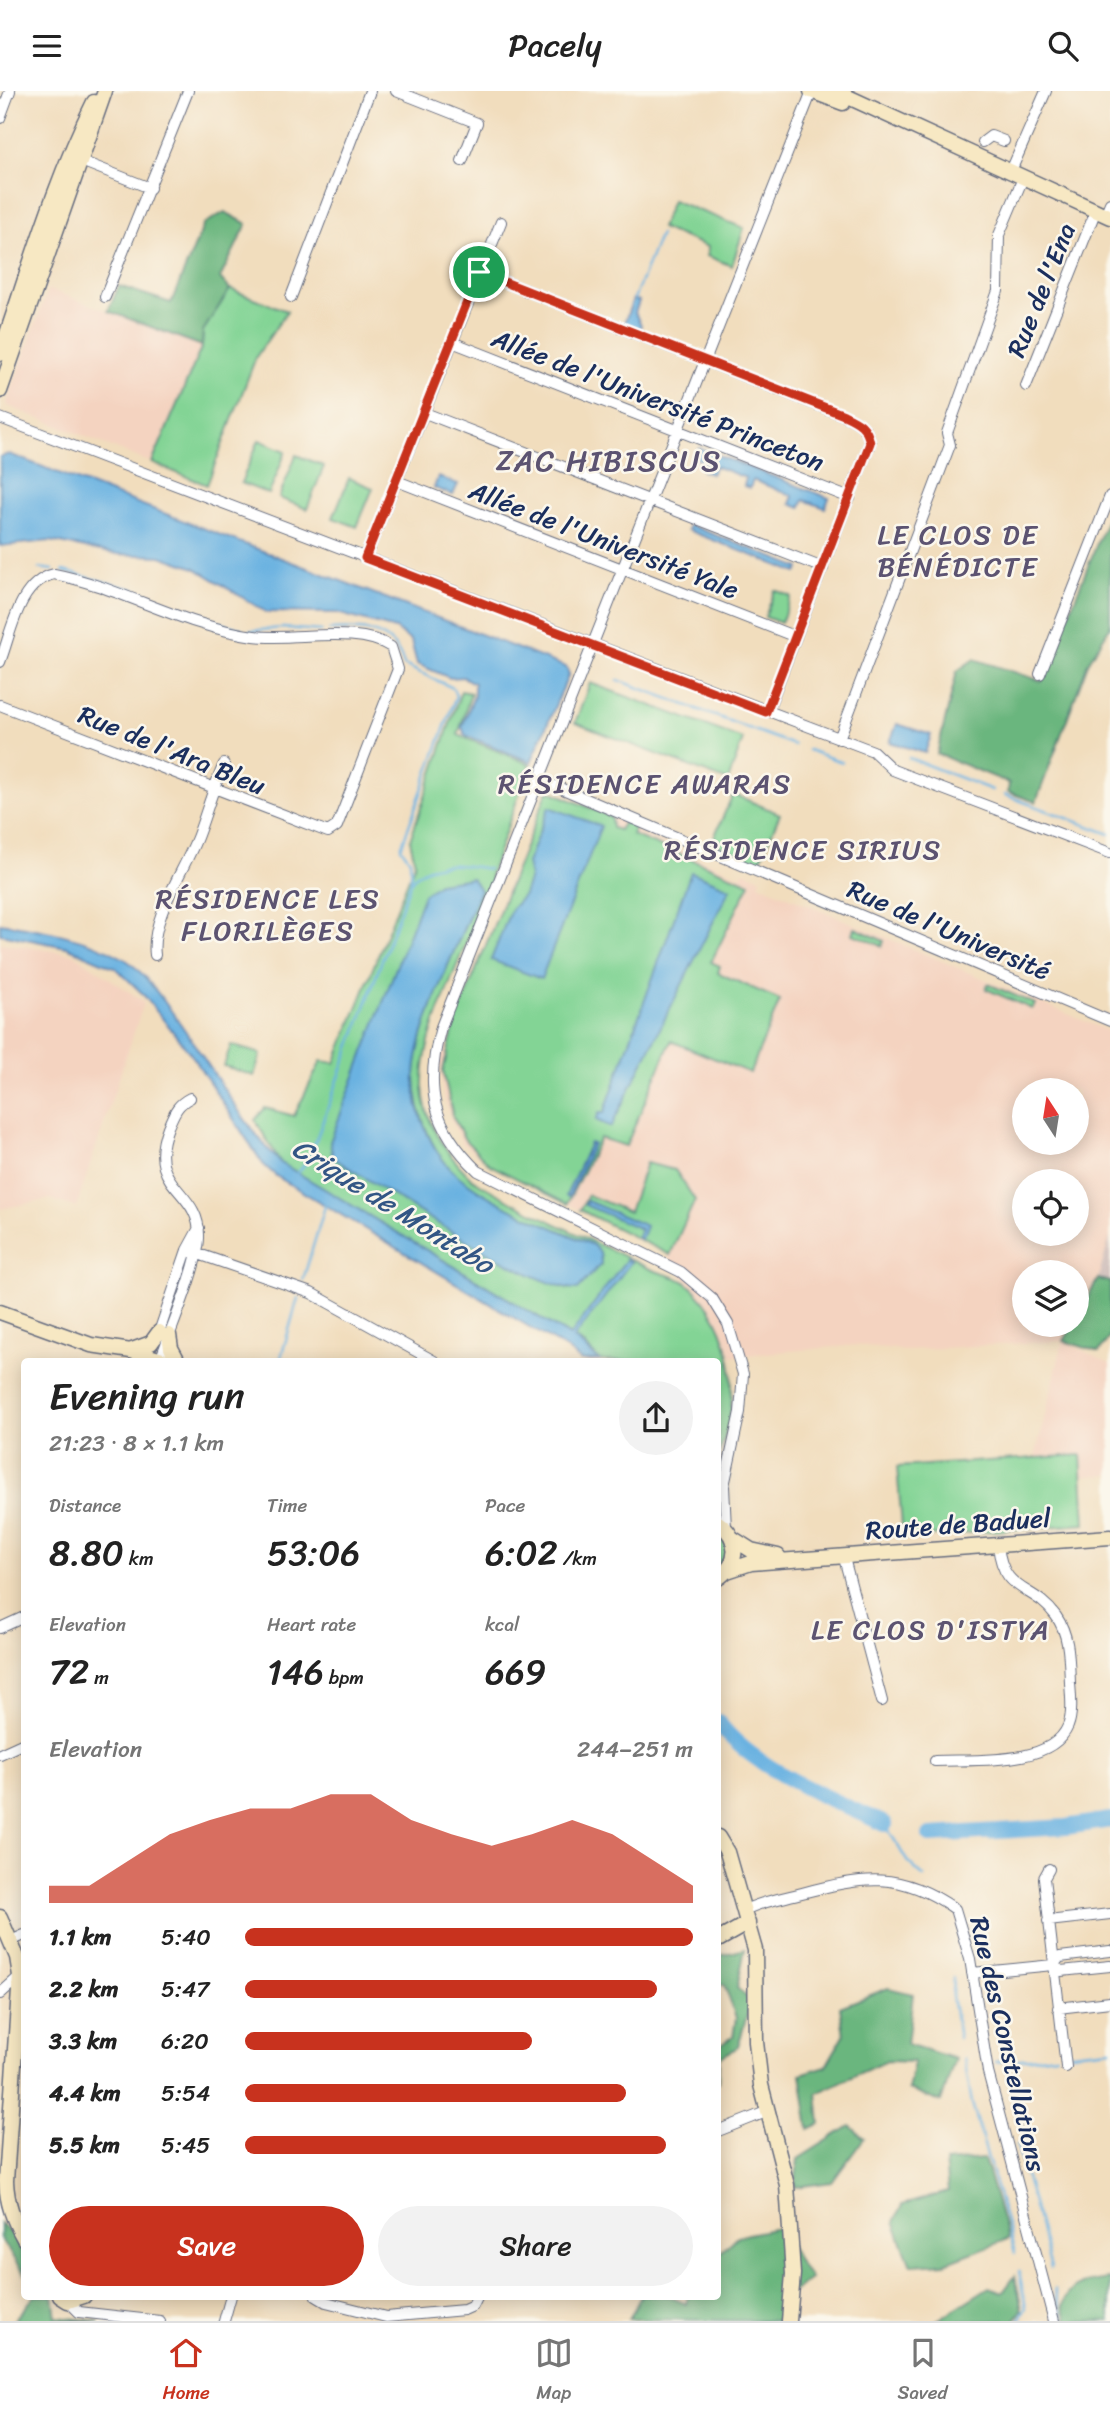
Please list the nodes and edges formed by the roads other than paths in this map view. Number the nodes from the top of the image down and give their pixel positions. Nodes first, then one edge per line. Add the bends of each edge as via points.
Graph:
1 (10, 91) edge
2 (99, 91) edge
3 (105, 91) edge
4 (188, 91) edge
5 (370, 91) edge
6 (396, 91) edge
7 (812, 91) edge
8 (835, 91) edge
9 (1046, 91) edge
10 (0, 118) edge
11 (901, 122) junction
12 (1004, 141) dead end
13 (983, 142) dead end
14 (80, 161) junction
15 (462, 161) dead end
16 (1016, 175) junction
17 (150, 187) junction
18 (1105, 211) edge
19 (501, 222) dead end
20 (479, 272) junction
21 (105, 297) dead end
22 (291, 297) dead end
23 (452, 342) junction
24 (0, 354) edge
25 (704, 361) junction
26 (1026, 386) dead end
27 (0, 391) edge
28 (425, 412) junction
29 (0, 418) edge
30 (676, 431) junction
31 (397, 481) junction
32 (1110, 496) edge
33 (850, 498) junction
34 (649, 500) junction
35 (365, 558) junction
36 (823, 568) junction
37 (622, 570) junction
38 (796, 637) junction
39 (592, 645) junction
40 (0, 662) edge
41 (1040, 674) dead end
42 (0, 705) edge
43 (766, 712) junction
44 (839, 739) junction
45 (224, 764) dead end
46 (539, 779) junction
47 (212, 788) junction
48 (1110, 853) edge
49 (155, 955) dead end
50 (1110, 1021) edge
51 (190, 1098) dead end
52 (192, 1252) junction
53 (0, 1313) edge
54 (164, 1334) junction
55 (131, 1356) edge
56 (158, 1358) edge
57 (176, 1358) edge
58 (429, 1358) edge
59 (727, 1464) junction
60 (721, 1479) edge
61 (725, 1530) edge
62 (1110, 1537) edge
63 (998, 1545) junction
64 (844, 1558) junction
65 (810, 1559) junction
66 (722, 1575) edge
67 (21, 1618) edge
68 (0, 1628) edge
69 (882, 1701) dead end
70 (21, 1744) edge
71 (0, 1754) edge
72 (935, 1761) dead end
73 (721, 1842) edge
74 (1049, 1869) dead end
75 (1110, 1914) edge
76 (747, 1916) junction
77 (1, 1920) edge
78 (1048, 1921) junction
79 (18, 1938) edge
80 (721, 1938) edge
81 (1110, 1951) edge
82 (1053, 1965) junction
83 (1110, 1966) edge
84 (972, 1973) junction
85 (20, 1976) junction
86 (0, 1994) edge
87 (1110, 2002) edge
88 (1058, 2008) junction
89 (1066, 2067) dead end
90 (766, 2112) junction
91 (721, 2130) edge
92 (21, 2233) edge
93 (66, 2300) edge
94 (229, 2300) edge
95 (323, 2300) edge
96 (476, 2300) edge
97 (160, 2321) edge
98 (224, 2321) edge
99 (789, 2321) edge
100 (1054, 2321) edge

1 - 10 street
2 - 24 main road via 72,152
3 - 14 main road
4 - 17 street
5 - 22 street
6 - 15 street via 477,123
7 - 11 main road
7 - 25 street
8 - 11 main road
9 - 16 street
11 - 16 main road
12 - 13 street via 991,136
14 - 17 street
14 - 27 main road
16 - 18 main road
16 - 44 street via 999,235 998,291 947,433 950,445
17 - 21 street
18 - 26 street, Rue de l'Ena
19 - 20 street
20 - 23 street
20 - 25 street
23 - 28 street
23 - 30 street, Allée de l'Université Princeton
25 - 30 street
25 - 33 street via 860,422 870,443
28 - 31 street
28 - 34 street
29 - 35 street
30 - 33 street, Allée de l'Université Princeton
30 - 34 street
31 - 35 street
31 - 37 street, Allée de l'Université Yale
32 - 41 street
33 - 36 street
34 - 36 street
34 - 37 street
35 - 39 street
36 - 38 street
37 - 38 street, Allée de l'Université Yale
37 - 39 street
38 - 43 street
39 - 43 street
39 - 46 street
40 - 47 street, Rue de l'Ara Bleu via 26,593 42,577 54,575 181,620 251,635 367,637 391,647 398,669 395,683 337,826 328,832
42 - 47 street, Rue de l'Ara Bleu
43 - 44 street
44 - 48 street via 873,751 893,770
45 - 47 street
46 - 50 street, Rue de l'Université
46 - 59 street via 440,1027 432,1057 434,1103 449,1137 478,1171 696,1282 712,1298 738,1349 743,1387
47 - 49 street via 190,855 158,924
51 - 52 street via 175,1110 160,1155 164,1173 196,1214 199,1228
52 - 54 street
52 - 58 street via 310,1293
53 - 55 main road
54 - 55 main road
54 - 56 street
54 - 57 main road
59 - 60 street
59 - 61 street
61 - 65 main road, Route de Baduel via 751,1550
61 - 66 main road via 734,1559
62 - 63 main road, Route de Baduel
63 - 64 main road, Route de Baduel
63 - 72 street via 1009,1580 1046,1606 1062,1626 1068,1649 1070,1718 1060,1739 1038,1754
64 - 65 main road, Route de Baduel
64 - 69 street
65 - 66 main road, Route de Baduel via 751,1563
67 - 68 street
70 - 71 street
73 - 76 main road
74 - 78 street via 1044,1878
75 - 78 street
76 - 80 main road
76 - 84 street, Rue des Constellations via 857,1880 893,1879 955,1909
76 - 90 main road via 755,1950 756,2042
77 - 79 main road
78 - 82 street
79 - 85 main road
81 - 82 street via 1060,1957
82 - 83 street via 1061,1971
82 - 84 street
82 - 88 street
84 - 100 street, Rue des Constellations via 988,2072
85 - 86 street
85 - 92 main road via 6,2181 10,2209
87 - 88 street
88 - 89 street
90 - 91 street
90 - 99 main road via 787,2185 793,2286
93 - 97 street via 79,2312
94 - 98 street
95 - 96 street via 393,2317 464,2310

